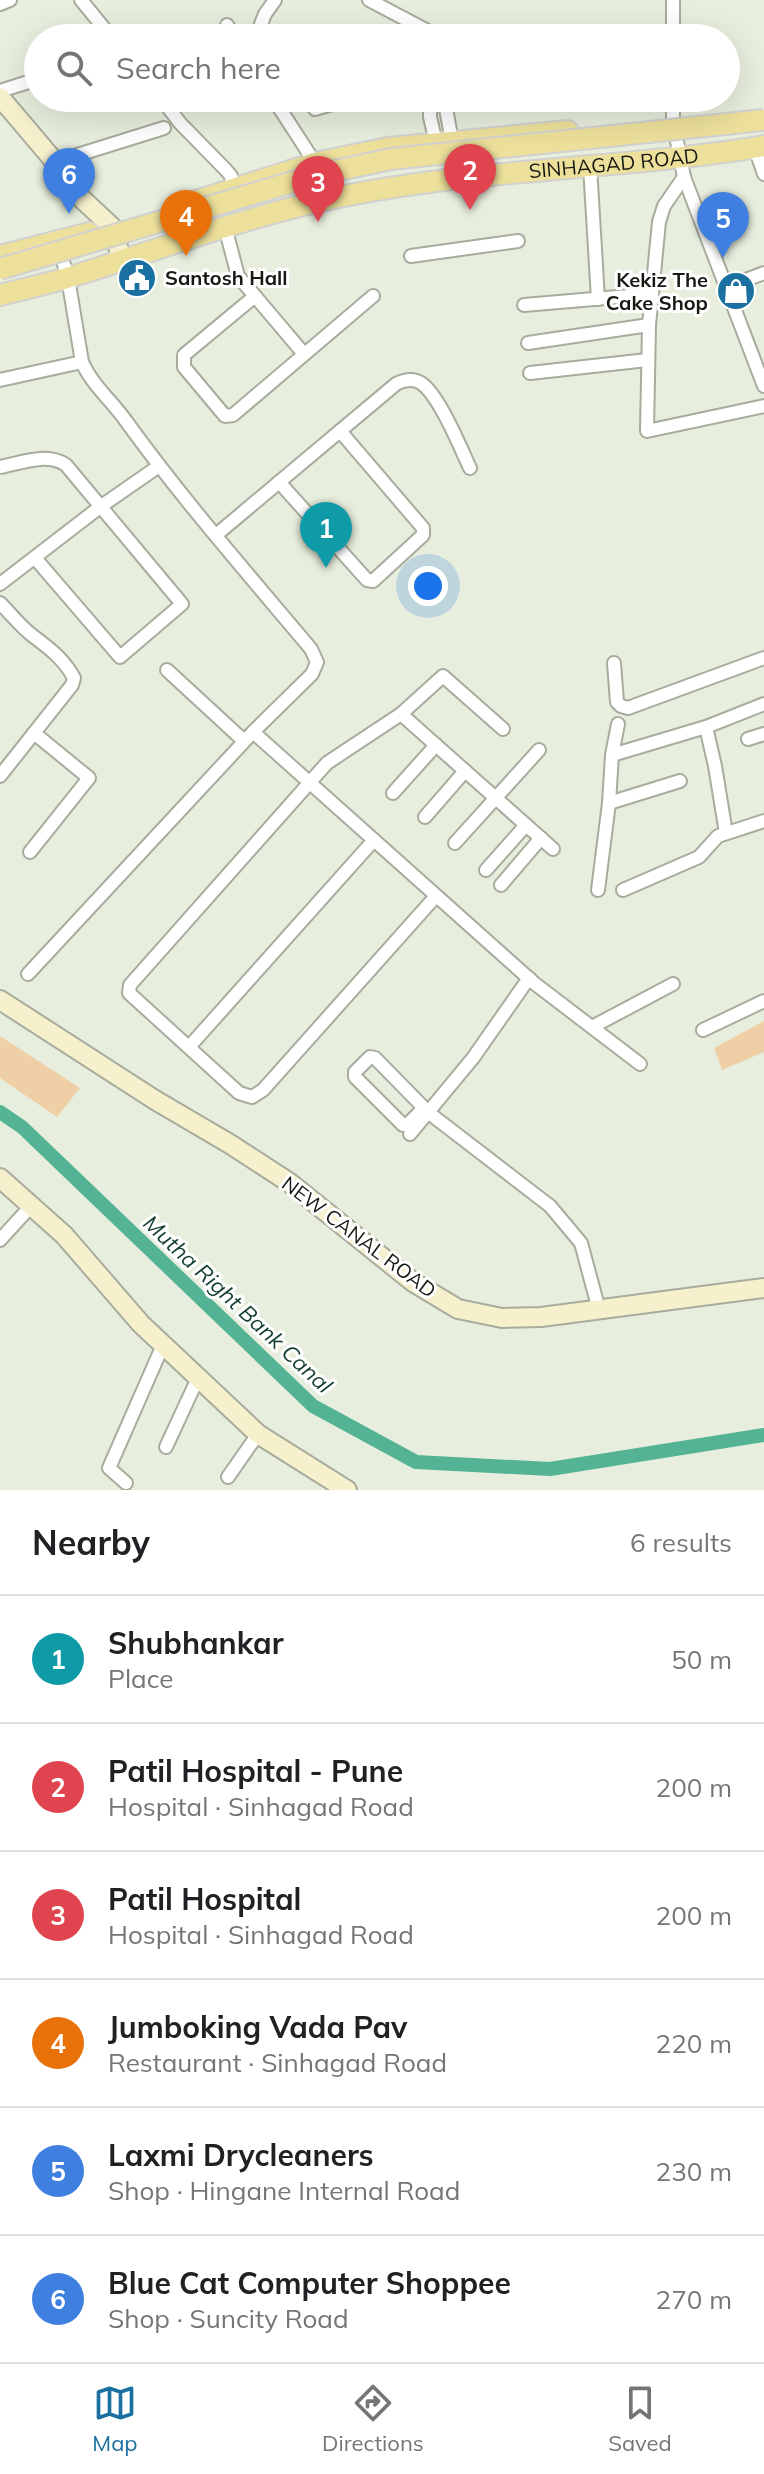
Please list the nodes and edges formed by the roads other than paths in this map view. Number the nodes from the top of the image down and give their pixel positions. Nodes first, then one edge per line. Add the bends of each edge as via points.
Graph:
1 (10, 0) edge
2 (81, 0) edge
3 (275, 0) edge
4 (369, 0) edge
5 (673, 0) edge
6 (0, 4) edge
7 (101, 24) edge
8 (261, 24) edge
9 (414, 24) edge
10 (673, 24) edge
11 (24, 83) edge
12 (0, 91) edge
13 (0, 97) edge
14 (172, 112) edge
15 (282, 112) edge
16 (432, 112) edge
17 (444, 112) edge
18 (673, 112) edge
19 (764, 113) edge
20 (764, 120) edge
21 (673, 121) junction
22 (164, 128) dead end
23 (444, 142) junction
24 (761, 142) edge
25 (679, 156) junction
26 (55, 162) junction
27 (315, 163) junction
28 (590, 166) junction
29 (764, 174) edge
30 (684, 177) junction
31 (234, 189) junction
32 (112, 227) junction
33 (225, 227) junction
34 (57, 241) junction
35 (518, 241) dead end
36 (0, 256) edge
37 (411, 256) dead end
38 (122, 260) junction
39 (0, 269) edge
40 (764, 273) edge
41 (0, 276) edge
42 (68, 278) junction
43 (727, 287) junction
44 (652, 294) junction
45 (0, 295) edge
46 (255, 296) junction
47 (373, 296) dead end
48 (598, 299) junction
49 (524, 305) dead end
50 (649, 325) junction
51 (528, 343) dead end
52 (304, 354) junction
53 (647, 360) junction
54 (82, 362) junction
55 (530, 373) dead end
56 (0, 380) edge
57 (764, 386) edge
58 (764, 406) edge
59 (340, 431) junction
60 (159, 466) junction
61 (0, 467) edge
62 (470, 468) dead end
63 (279, 482) junction
64 (100, 507) junction
65 (216, 535) junction
66 (35, 558) junction
67 (0, 584) edge
68 (0, 603) edge
69 (764, 658) edge
70 (614, 663) dead end
71 (167, 670) dead end
72 (764, 704) edge
73 (401, 714) junction
74 (618, 724) dead end
75 (706, 727) junction
76 (503, 729) dead end
77 (34, 733) junction
78 (764, 734) edge
79 (248, 736) junction
80 (748, 739) dead end
81 (436, 745) junction
82 (539, 750) dead end
83 (612, 755) junction
84 (465, 771) junction
85 (0, 776) edge
86 (680, 781) dead end
87 (310, 783) junction
88 (393, 793) dead end
89 (496, 798) junction
90 (609, 803) junction
91 (425, 817) dead end
92 (764, 821) edge
93 (526, 825) junction
94 (726, 833) junction
95 (541, 838) junction
96 (374, 840) junction
97 (455, 843) dead end
98 (553, 849) dead end
99 (30, 852) dead end
100 (486, 870) dead end
101 (501, 885) dead end
102 (598, 890) dead end
103 (623, 890) dead end
104 (436, 896) junction
105 (28, 974) dead end
106 (529, 978) junction
107 (673, 984) dead end
108 (0, 1000) edge
109 (764, 1001) edge
110 (592, 1027) junction
111 (703, 1030) dead end
112 (189, 1047) junction
113 (640, 1064) dead end
114 (426, 1110) junction
115 (410, 1134) dead end
116 (0, 1178) edge
117 (31, 1206) junction
118 (0, 1240) edge
119 (764, 1288) edge
120 (599, 1310) junction
121 (163, 1345) junction
122 (198, 1378) junction
123 (258, 1434) junction
124 (166, 1447) dead end
125 (228, 1477) dead end
126 (126, 1483) dead end
127 (347, 1490) edge

1 - 6 street
2 - 7 street
3 - 8 street
4 - 9 street
5 - 10 street
11 - 12 street
13 - 26 street
14 - 31 street via 231,176
15 - 27 street
16 - 23 street
17 - 23 street
18 - 21 street
19 - 21 main road, SINHAGAD ROAD
20 - 39 main road, bridge via 391,159 316,175
21 - 23 main road, SINHAGAD ROAD
21 - 25 street
22 - 26 street
23 - 27 main road, SINHAGAD ROAD
24 - 25 main road, SINHAGAD ROAD
24 - 29 street
24 - 41 main road via 509,153 394,167
25 - 28 main road, SINHAGAD ROAD
25 - 30 street
26 - 32 street via 81,198
27 - 31 main road, SINHAGAD ROAD
28 - 33 main road, SINHAGAD ROAD via 407,185 324,200
28 - 48 street
30 - 43 street
30 - 44 street via 659,222
31 - 32 main road, SINHAGAD ROAD
32 - 34 main road, SINHAGAD ROAD
32 - 38 street
33 - 38 main road, SINHAGAD ROAD
33 - 46 street via 238,276
34 - 36 main road, SINHAGAD ROAD
34 - 42 street
35 - 37 street
38 - 42 main road, SINHAGAD ROAD
40 - 43 street
42 - 45 main road, SINHAGAD ROAD
42 - 54 street
43 - 57 street
44 - 48 street
44 - 50 street
46 - 52 street
46 - 52 street via 184,355 184,367 221,414 233,415
47 - 52 street
48 - 49 street
50 - 51 street
50 - 53 street
53 - 55 street
53 - 58 street via 647,431
54 - 56 street
54 - 60 street
59 - 62 street via 396,384 418,381 432,394
59 - 63 street
59 - 63 street via 423,528 423,535 373,581
60 - 64 street
60 - 65 street
61 - 64 street via 58,459
63 - 65 street
64 - 66 street
64 - 66 street via 182,604 120,657
65 - 79 street via 317,662 312,674
66 - 67 street
68 - 77 street via 68,666 74,678
69 - 70 street via 628,708 617,702
71 - 79 street
72 - 75 street
73 - 76 street via 443,676
73 - 81 street
73 - 87 street via 327,763
74 - 83 street
75 - 83 street
75 - 94 street
77 - 85 street
77 - 99 street via 89,778
78 - 80 street
79 - 87 street
79 - 105 street
81 - 84 street
81 - 88 street
82 - 89 street
83 - 90 street
84 - 89 street
84 - 91 street
86 - 90 street
87 - 96 street
87 - 112 street via 130,985 129,993
89 - 93 street
89 - 97 street
90 - 102 street
92 - 94 street
93 - 95 street
93 - 100 street
94 - 103 street via 699,857
95 - 98 street
95 - 101 street
96 - 104 street
96 - 112 street
104 - 106 street
104 - 112 street via 252,1097 239,1093
106 - 110 street
106 - 114 street via 473,1058
107 - 110 street
108 - 120 street, NEW CANAL ROAD via 290,1183 413,1282 458,1309 502,1318
109 - 111 street
110 - 113 street
114 - 114 street via 375,1058 355,1072 403,1125
114 - 115 street
114 - 120 street via 550,1206 581,1243
116 - 117 street
117 - 118 street
117 - 121 street
119 - 120 street, NEW CANAL ROAD
121 - 122 street
121 - 126 street via 109,1468
122 - 123 street
122 - 124 street
123 - 125 street
123 - 127 street

